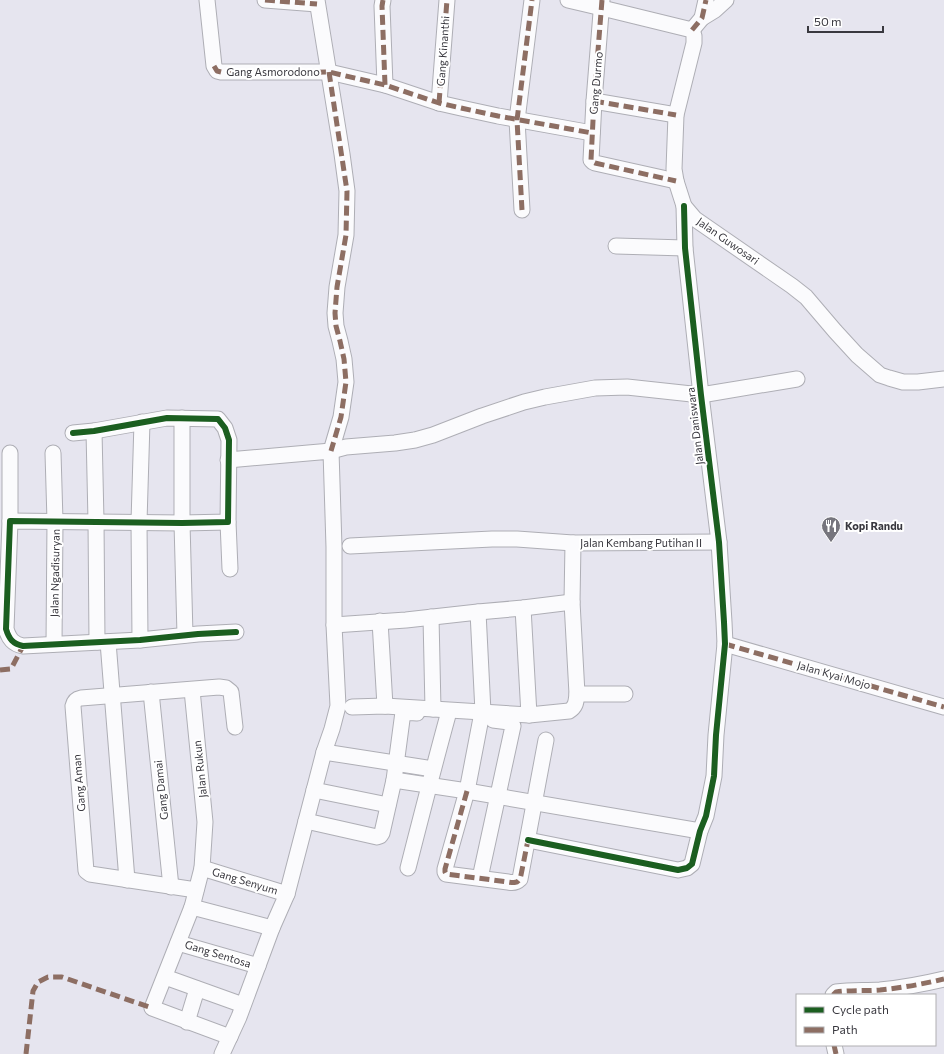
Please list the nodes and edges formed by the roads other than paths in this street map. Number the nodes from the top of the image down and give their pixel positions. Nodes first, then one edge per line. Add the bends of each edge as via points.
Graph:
1 (207, 0) edge
2 (265, 0) edge
3 (383, 0) edge
4 (447, 0) edge
5 (532, 0) edge
6 (568, 0) edge
7 (706, 0) edge
8 (726, 0) edge
9 (317, 2) edge
10 (602, 4) edge
11 (702, 18) junction
12 (692, 30) junction
13 (329, 72) junction
14 (385, 86) junction
15 (594, 101) junction
16 (439, 103) junction
17 (676, 115) junction
18 (516, 120) junction
19 (592, 134) junction
20 (676, 181) junction
21 (684, 206) junction
22 (522, 210) dead end
23 (616, 246) dead end
24 (686, 248) junction
25 (944, 378) edge
26 (797, 379) dead end
27 (701, 395) junction
28 (182, 418) junction
29 (142, 422) junction
30 (94, 431) junction
31 (73, 433) dead end
32 (331, 451) junction
33 (10, 453) dead end
34 (53, 453) dead end
35 (228, 460) junction
36 (10, 521) junction
37 (55, 521) junction
38 (96, 521) junction
39 (139, 522) junction
40 (228, 522) junction
41 (182, 523) junction
42 (719, 542) junction
43 (573, 543) junction
44 (350, 546) dead end
45 (230, 569) dead end
46 (572, 602) junction
47 (523, 608) junction
48 (478, 612) junction
49 (431, 617) junction
50 (380, 621) junction
51 (334, 625) junction
52 (236, 632) dead end
53 (185, 635) junction
54 (140, 640) junction
55 (102, 642) junction
56 (54, 644) junction
57 (725, 644) junction
58 (192, 690) junction
59 (151, 692) junction
60 (577, 694) junction
61 (625, 694) dead end
62 (111, 696) junction
63 (385, 706) junction
64 (944, 707) edge
65 (352, 708) dead end
66 (433, 709) junction
67 (528, 714) junction
68 (448, 715) junction
69 (482, 715) junction
70 (235, 727) dead end
71 (546, 740) dead end
72 (324, 752) junction
73 (396, 764) junction
74 (433, 769) junction
75 (394, 780) junction
76 (430, 786) junction
77 (314, 790) junction
78 (467, 791) junction
79 (497, 797) junction
80 (535, 803) junction
81 (388, 805) junction
82 (306, 821) junction
83 (700, 831) junction
84 (528, 840) junction
85 (202, 868) junction
86 (408, 868) dead end
87 (480, 878) junction
88 (127, 880) junction
89 (171, 887) junction
90 (196, 890) junction
91 (287, 894) junction
92 (192, 907) junction
93 (272, 928) junction
94 (178, 943) junction
95 (258, 966) junction
96 (164, 977) junction
97 (944, 979) edge
98 (198, 989) junction
99 (834, 994) edge
100 (243, 1005) junction
101 (187, 1022) junction
102 (230, 1037) junction
103 (222, 1054) edge

1 - 13 street, Gang Asmorodono via 214,66 217,71
2 - 9 street
3 - 14 street
4 - 16 street, Gang Kinanthi
5 - 18 street
6 - 10 street
7 - 11 street
8 - 11 street
9 - 13 street
10 - 12 street
10 - 15 street, Gang Durmo
11 - 12 street
12 - 17 street, Jalan Guwosari via 694,43
13 - 14 street
13 - 32 street via 347,191 346,236 335,313 346,382 341,417
14 - 16 street
15 - 17 street
15 - 19 street, Gang Durmo
16 - 18 street
17 - 20 street, Jalan Guwosari
18 - 19 street
18 - 22 street
19 - 20 street, Gang Durmo via 591,160 595,164
20 - 21 street, Jalan Guwosari
21 - 24 street, Jalan Daniswara
21 - 25 street, Jalan Guwosari via 695,219 806,297 857,355 880,374 903,382
23 - 24 street
24 - 27 street, Jalan Daniswara
26 - 27 street
27 - 32 street via 627,387 595,388 524,402 415,440 346,447
27 - 42 street, Jalan Daniswara
28 - 29 street
28 - 35 street via 218,419 225,428 228,440
28 - 41 street
29 - 30 street
29 - 39 street
30 - 31 street
30 - 38 street
32 - 35 street
32 - 51 street
33 - 36 street
34 - 37 street, Jalan Ngadisuryan
35 - 40 street
36 - 37 street
36 - 56 street via 6,629 8,635 16,644 23,646
37 - 38 street
37 - 56 street, Jalan Ngadisuryan
38 - 39 street
38 - 55 street
39 - 41 street
39 - 54 street
40 - 41 street
40 - 45 street
41 - 53 street
42 - 43 street, Jalan Kembang Putihan II
42 - 57 street, Jalan Daniswara
43 - 44 street via 498,539
43 - 46 street, Jalan Kembang Putihan II
46 - 47 street
46 - 60 street, Jalan Kembang Putihan II
47 - 48 street
47 - 67 street
48 - 49 street
48 - 69 street
49 - 50 street
49 - 66 street
50 - 51 street
50 - 63 street
51 - 72 street via 338,706
52 - 53 street
53 - 54 street
54 - 55 street
55 - 56 street
55 - 62 street
57 - 64 street, Jalan Kyai Mojo
57 - 83 street, Jalan Daniswara via 714,776 706,816
58 - 59 street
58 - 70 street via 219,687 231,692
58 - 85 street, Jalan Rukun via 205,822
59 - 62 street
59 - 89 street, Gang Damai
60 - 61 street
60 - 67 street via 574,708 569,711
62 - 88 street
62 - 88 street, Gang Aman via 76,699 73,706 86,871 90,874
63 - 65 street
63 - 66 street
66 - 69 street
67 - 69 street
68 - 69 street
68 - 73 street via 403,712
68 - 74 street
69 - 78 street
69 - 79 street via 509,722 513,726
71 - 80 street
72 - 73 street
72 - 77 street
73 - 74 street
73 - 75 street
74 - 76 street
75 - 76 street
75 - 81 street
76 - 78 street
76 - 86 street
77 - 81 street
77 - 82 street
78 - 79 street
78 - 87 street via 445,872
79 - 80 street
79 - 87 street
80 - 83 street
80 - 84 street
81 - 82 street via 382,833 377,837
82 - 91 street
83 - 84 street, Jalan Daniswara via 692,864 678,870
84 - 87 street via 518,882
85 - 90 street, Jalan Rukun
85 - 91 street, Gang Senyum
88 - 89 street
89 - 90 street
90 - 92 street, Jalan Rukun
91 - 93 street
92 - 93 street
92 - 94 street, Jalan Rukun
93 - 95 street
94 - 95 street, Gang Sentosa
94 - 96 street, Jalan Rukun
95 - 100 street
96 - 98 street
96 - 101 street, Jalan Rukun via 152,1008
97 - 99 street via 879,990 853,990
98 - 100 street
98 - 101 street
100 - 102 street
101 - 102 street
102 - 103 street

